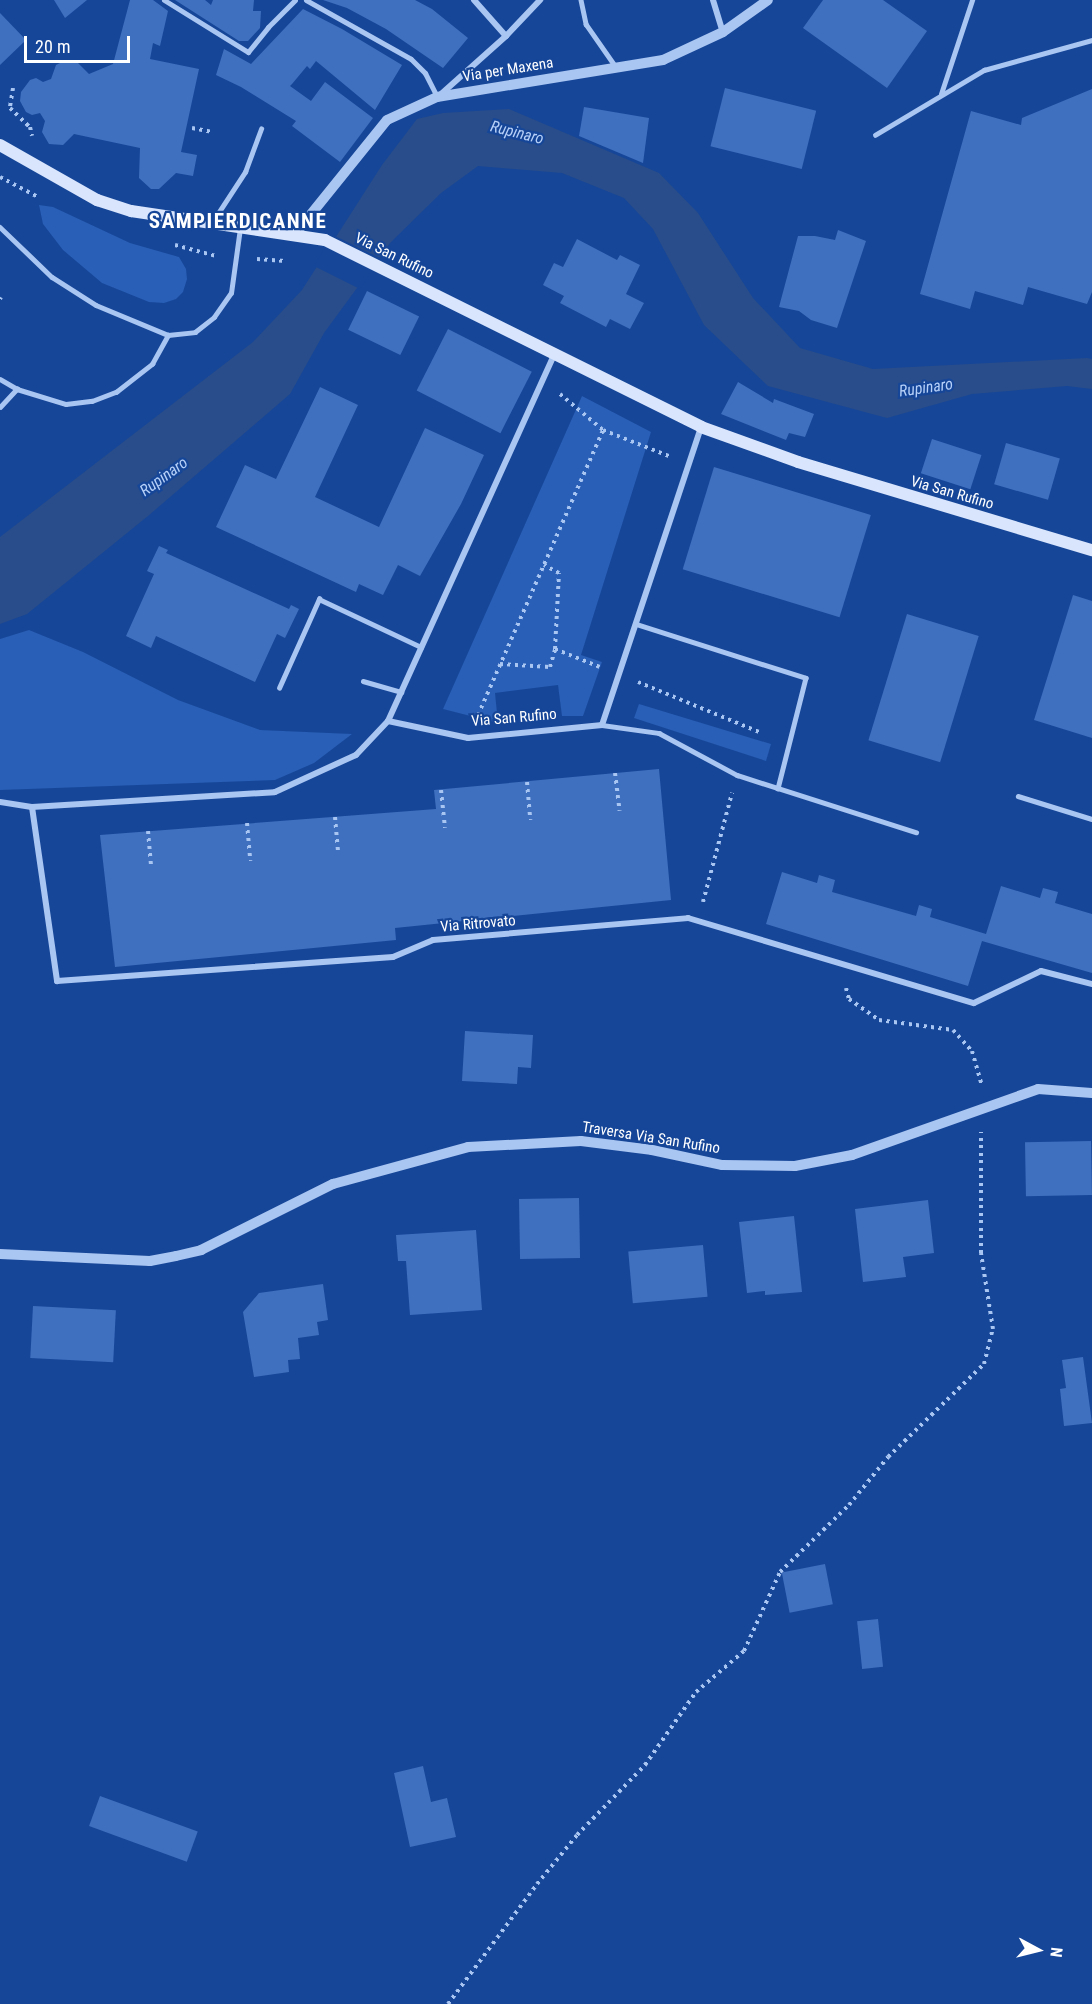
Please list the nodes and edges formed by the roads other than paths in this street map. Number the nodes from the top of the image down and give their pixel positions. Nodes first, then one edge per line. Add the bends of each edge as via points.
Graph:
1 (164, 0) edge
2 (295, 0) edge
3 (306, 0) edge
4 (474, 0) edge
5 (540, 0) edge
6 (580, 0) edge
7 (713, 0) edge
8 (768, 0) edge
9 (972, 0) edge
10 (723, 32) junction
11 (506, 36) junction
12 (1092, 40) edge
13 (616, 68) junction
14 (941, 95) junction
15 (437, 98) junction
16 (261, 129) dead end
17 (875, 135) dead end
18 (0, 145) edge
19 (212, 223) junction
20 (0, 227) edge
21 (240, 227) junction
22 (295, 234) junction
23 (168, 335) junction
24 (555, 353) junction
25 (0, 379) edge
26 (17, 389) junction
27 (0, 407) edge
28 (701, 428) junction
29 (1092, 550) edge
30 (636, 624) junction
31 (421, 647) junction
32 (363, 681) dead end
33 (279, 688) dead end
34 (401, 692) junction
35 (388, 721) junction
36 (602, 725) junction
37 (778, 789) junction
38 (1018, 796) dead end
39 (0, 802) edge
40 (32, 807) junction
41 (1092, 819) edge
42 (916, 832) dead end
43 (1092, 984) edge
44 (1092, 1093) edge
45 (0, 1254) edge

1 - 2 street via 248,52
3 - 15 street via 411,59 425,73
4 - 11 street
5 - 11 street
6 - 13 lane via 586,24
7 - 10 street
8 - 10 street, Via per Maxena
9 - 14 lane
10 - 13 street, Via per Maxena via 663,60
11 - 15 street
12 - 14 lane via 984,70
13 - 15 street, Via per Maxena
14 - 17 lane
15 - 22 street, Via per Maxena via 387,120
16 - 19 lane via 244,172
18 - 19 main road, Via San Rufino via 97,200 131,211
19 - 21 main road, Via San Rufino
20 - 23 lane via 52,277 78,294
21 - 22 main road, Via San Rufino
21 - 23 lane via 231,293 214,317 195,332
22 - 24 main road, Via San Rufino via 325,240 378,264
23 - 26 lane via 152,364 116,392 92,401 66,404
24 - 28 main road, Via San Rufino
24 - 31 street
25 - 26 lane
26 - 27 lane
28 - 29 main road, Via San Rufino via 808,466
28 - 30 street
30 - 36 street
30 - 37 lane via 806,678
31 - 33 lane via 319,600
31 - 34 street
32 - 34 lane
34 - 35 street
35 - 36 street, Via San Rufino via 468,738
35 - 40 street via 356,755 275,792
36 - 37 lane via 659,733 736,775
37 - 42 lane
38 - 41 lane
39 - 40 street
40 - 43 street, Via Ritrovato via 57,981 393,957 433,940 688,918 974,1003 1041,971
44 - 45 street, Traversa Via San Rufino via 1038,1089 852,1155 795,1166 722,1164 581,1141 468,1147 333,1184 201,1250 176,1256 150,1261

